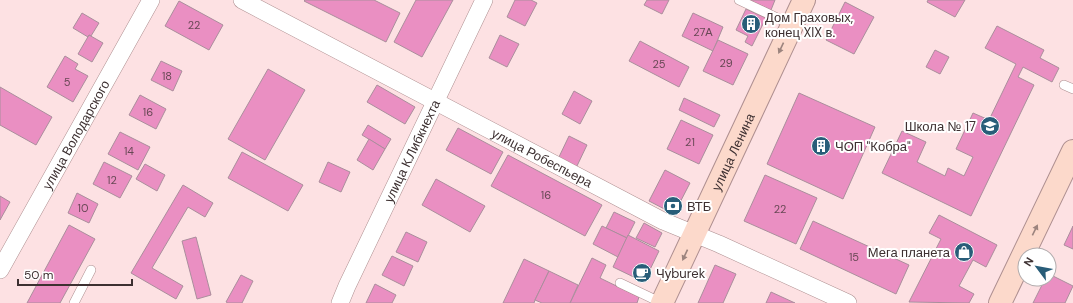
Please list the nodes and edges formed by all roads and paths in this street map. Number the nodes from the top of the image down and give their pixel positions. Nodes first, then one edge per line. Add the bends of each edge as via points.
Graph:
1 (151, 0) edge
2 (242, 0) edge
3 (484, 0) edge
4 (739, 0) edge
5 (804, 0) edge
6 (792, 25) junction
7 (435, 102) junction
8 (1073, 151) edge
9 (694, 235) junction
10 (0, 270) edge
11 (91, 270) dead end
12 (620, 283) dead end
13 (74, 303) edge
14 (340, 303) edge
15 (662, 303) edge
16 (848, 303) edge
17 (1000, 303) edge

1 - 10 street, улица Володарского
2 - 7 street, улица Робеспьера
3 - 7 street, улица К.Либкнехта
4 - 6 lane
5 - 6 main road, улица Ленина
6 -> 9 main road, улица Ленина
7 - 9 street, улица Робеспьера
7 - 14 street, улица К.Либкнехта
17 -> 8 main road
9 -> 15 main road, улица Ленина
9 - 16 street, улица Робеспьера
11 - 13 lane
12 - 15 lane

